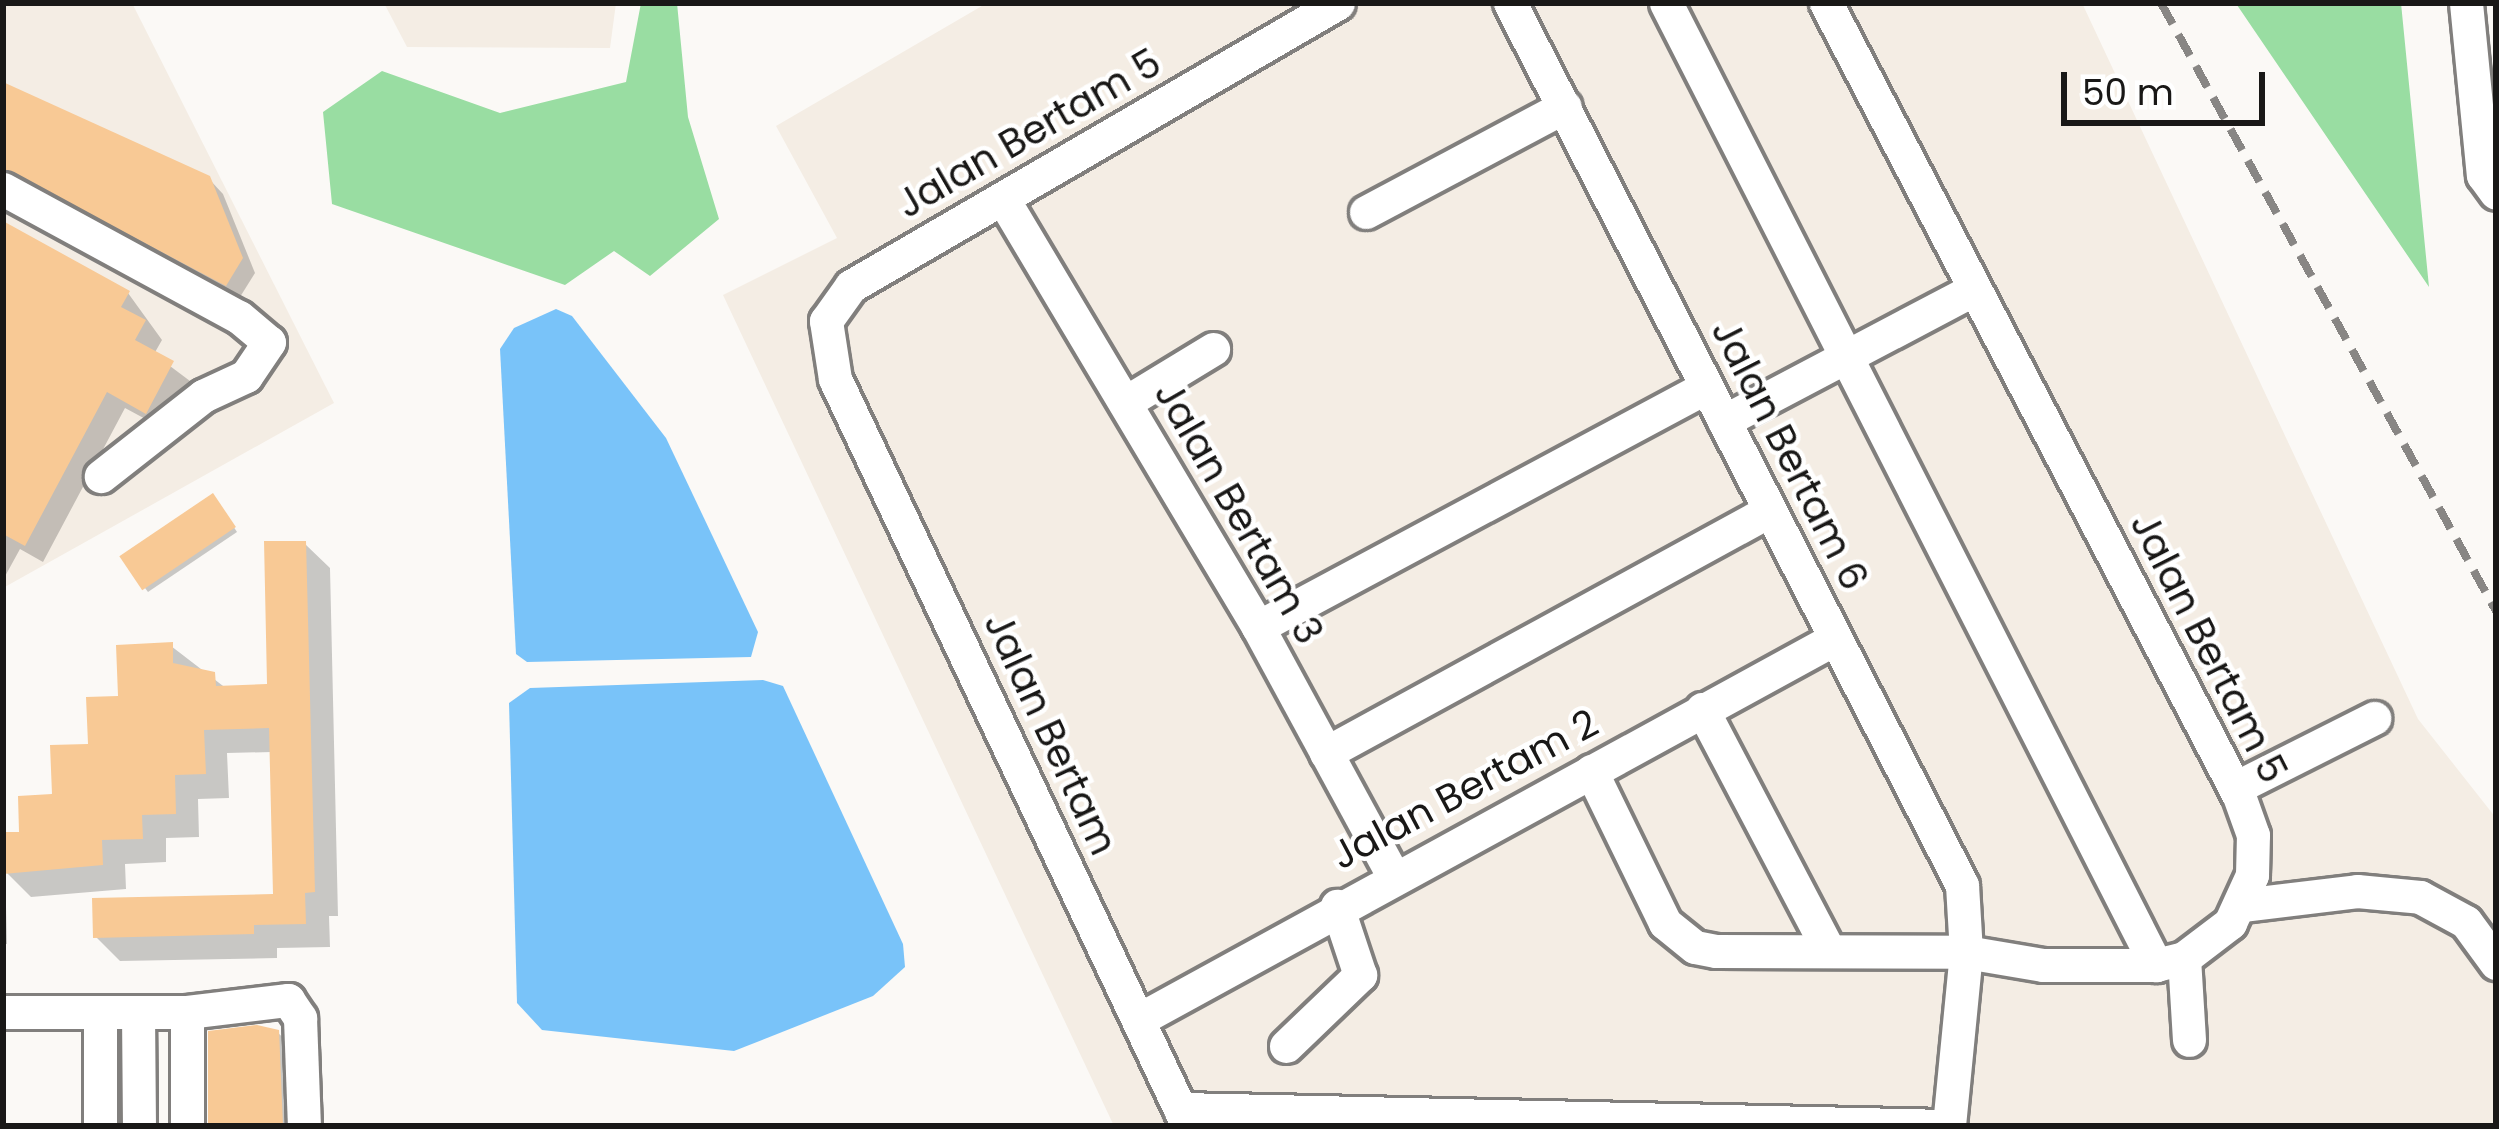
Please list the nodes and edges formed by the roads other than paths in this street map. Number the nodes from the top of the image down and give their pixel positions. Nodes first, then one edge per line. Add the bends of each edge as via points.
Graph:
1 (1338, 3) edge
2 (1510, 3) edge
3 (1666, 3) edge
4 (1826, 3) edge
5 (2466, 3) edge
6 (1565, 106) junction
7 (3, 189) edge
8 (2496, 193) edge
9 (1003, 199) junction
10 (1366, 212) dead end
11 (1974, 290) junction
12 (1213, 349) dead end
13 (1845, 358) junction
14 (835, 379) joint
15 (1706, 386) junction
16 (1126, 402) junction
17 (1724, 421) junction
18 (101, 476) dead end
19 (1769, 512) junction
20 (1258, 627) junction
21 (1834, 639) junction
22 (1702, 709) junction
23 (2374, 718) dead end
24 (1326, 753) junction
25 (1592, 771) junction
26 (2235, 788) junction
27 (1392, 874) junction
28 (2242, 904) junction
29 (1337, 906) junction
30 (1828, 950) junction
31 (1966, 952) junction
32 (2170, 961) junction
33 (2496, 964) edge
34 (3, 1012) edge
35 (100, 1012) junction
36 (138, 1012) junction
37 (187, 1012) junction
38 (1138, 1020) junction
39 (2189, 1040) dead end
40 (1286, 1046) dead end
41 (1184, 1118) edge
42 (100, 1126) edge
43 (139, 1126) edge
44 (187, 1126) edge
45 (304, 1126) edge
46 (1949, 1126) edge

1 - 9 street, Jalan Bertam 5
2 - 6 street, Jalan Bertam 6
3 - 13 street
4 - 11 street, Jalan Bertam 5
5 - 8 street via 2483,175
6 - 10 street
6 - 15 street, Jalan Bertam 6
7 - 18 street via 239,317 269,342 246,376 203,396
9 - 14 street, Jalan Bertam 5 via 835,301 826,321
9 - 16 street, Jalan Bertam 3
11 - 13 street
11 - 26 street, Jalan Bertam 5
12 - 16 street
13 - 17 street
13 - 32 street
14 - 38 street, Jalan Bertam
15 - 17 street, Jalan Bertam 6
15 - 20 street
16 - 20 street, Jalan Bertam 3
17 - 19 street, Jalan Bertam 6
19 - 21 street, Jalan Bertam 6
19 - 24 street
20 - 24 street, Jalan Bertam 3
21 - 22 street, Jalan Bertam 2
21 - 31 street, Jalan Bertam 6 via 1949,852 1968,914
22 - 25 street, Jalan Bertam 2
22 - 30 street
23 - 26 street
24 - 27 street, Jalan Bertam 3
25 - 27 street, Jalan Bertam 2
25 - 30 street via 1679,938 1716,951
26 - 28 street, Jalan Bertam 5 via 2253,835
27 - 29 street, Jalan Bertam 2
28 - 32 street
28 - 33 street via 2357,891 2420,897 2466,922 2491,946
29 - 38 street, Jalan Bertam 2
29 - 40 street via 1360,975
30 - 31 street
31 - 32 street via 2097,968
31 - 46 street, Jalan Bertam 6
32 - 39 street
34 - 35 street
35 - 36 street
35 - 42 street
36 - 37 street
36 - 43 street
37 - 44 street
37 - 45 street via 281,998 294,1004
38 - 41 street, Jalan Bertam
41 - 46 street

